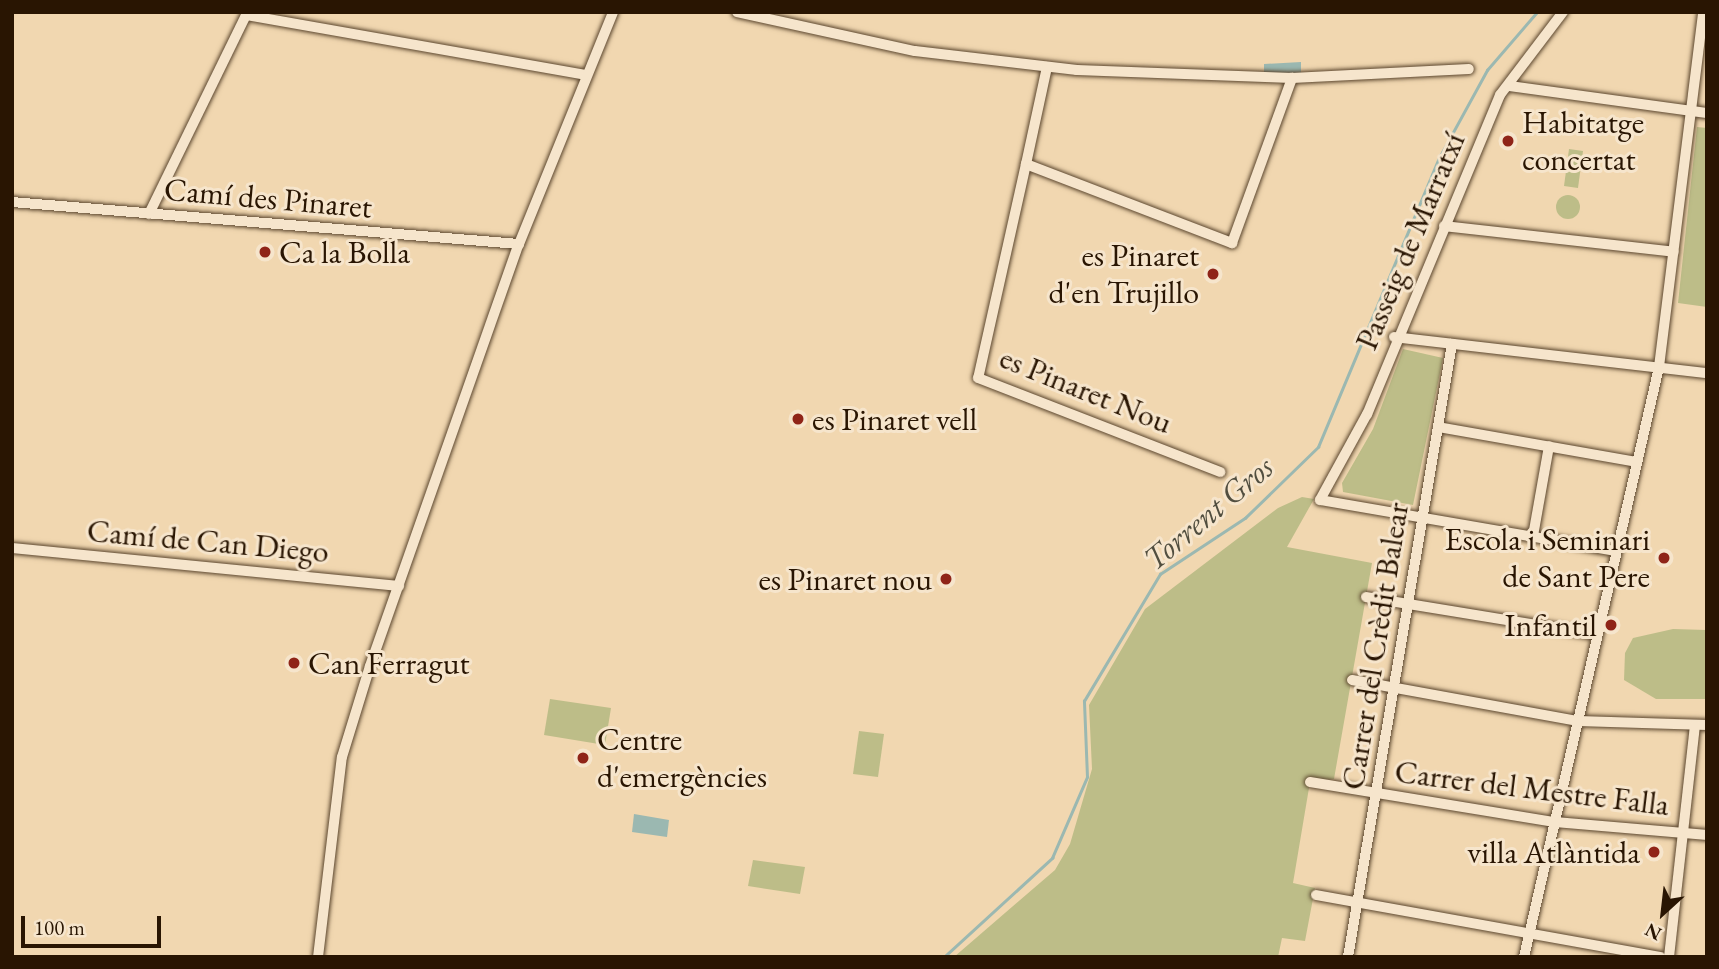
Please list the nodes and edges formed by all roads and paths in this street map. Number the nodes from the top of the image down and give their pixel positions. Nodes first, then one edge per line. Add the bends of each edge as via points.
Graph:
1 (612, 12) edge
2 (737, 12) edge
3 (1563, 12) edge
4 (1703, 12) edge
5 (247, 14) edge
6 (1047, 67) junction
7 (1469, 69) dead end
8 (585, 75) junction
9 (1292, 78) junction
10 (1509, 86) junction
11 (1691, 112) junction
12 (1707, 113) edge
13 (1026, 164) junction
14 (12, 202) edge
15 (149, 214) junction
16 (1444, 226) junction
17 (519, 244) junction
18 (1674, 252) junction
19 (1394, 337) junction
20 (1451, 344) junction
21 (1659, 367) junction
22 (1707, 373) edge
23 (1438, 427) junction
24 (1549, 446) junction
25 (1637, 461) junction
26 (1220, 472) dead end
27 (1422, 517) junction
28 (1533, 536) junction
29 (12, 548) edge
30 (1616, 551) junction
31 (399, 586) junction
32 (1366, 597) dead end
33 (1408, 604) junction
34 (1597, 635) junction
35 (1352, 680) dead end
36 (1394, 687) junction
37 (1578, 721) junction
38 (1695, 725) junction
39 (1707, 726) edge
40 (1310, 782) dead end
41 (1377, 794) junction
42 (1555, 822) junction
43 (1684, 833) junction
44 (1707, 835) edge
45 (1316, 895) dead end
46 (1357, 902) junction
47 (1530, 930) junction
48 (318, 957) edge
49 (1348, 957) edge
50 (1524, 957) edge
51 (1661, 957) edge
52 (1669, 957) edge

1 - 8 street
2 - 6 street via 915,51
3 - 10 street, Passeig de Marratxí
4 - 11 street
5 - 8 street
5 - 15 street
6 - 9 street
6 - 13 street, es Pinaret Nou
7 - 9 street
8 - 17 street
9 - 13 street via 1232,243
10 - 11 street
10 - 16 street, Passeig de Marratxí
11 - 12 street
11 - 18 street
13 - 26 street, es Pinaret Nou via 978,378
14 - 15 street, Camí des Pinaret
15 - 17 street, Camí des Pinaret
16 - 18 street
16 - 19 street, Passeig de Marratxí
17 - 31 street
18 - 21 street
19 - 20 street
19 - 27 street, Passeig de Marratxí via 1367,414 1320,499
20 - 21 street
20 - 23 street, Carrer del Crèdit Balear
21 - 22 street
21 - 25 street
23 - 24 street
23 - 27 street, Carrer del Crèdit Balear
24 - 25 street
24 - 28 street
25 - 30 street
27 - 28 street
27 - 33 street, Carrer del Crèdit Balear
28 - 30 street
29 - 31 street, Camí de Can Diego
30 - 34 street
31 - 48 street via 342,757
32 - 33 street
33 - 34 street
33 - 36 street, Carrer del Crèdit Balear
34 - 37 street
35 - 36 street
36 - 37 street
36 - 41 street, Carrer del Crèdit Balear
37 - 38 street
37 - 42 street
38 - 39 street
38 - 43 street
40 - 41 street, Carrer del Mestre Falla
41 - 42 street, Carrer del Mestre Falla
41 - 46 street, Carrer del Crèdit Balear
42 - 43 street, Carrer del Mestre Falla
42 - 47 street
43 - 44 street, Carrer del Mestre Falla
43 - 52 street
45 - 46 street
46 - 47 street
46 - 49 street, Carrer del Crèdit Balear
47 - 50 street
47 - 51 street

